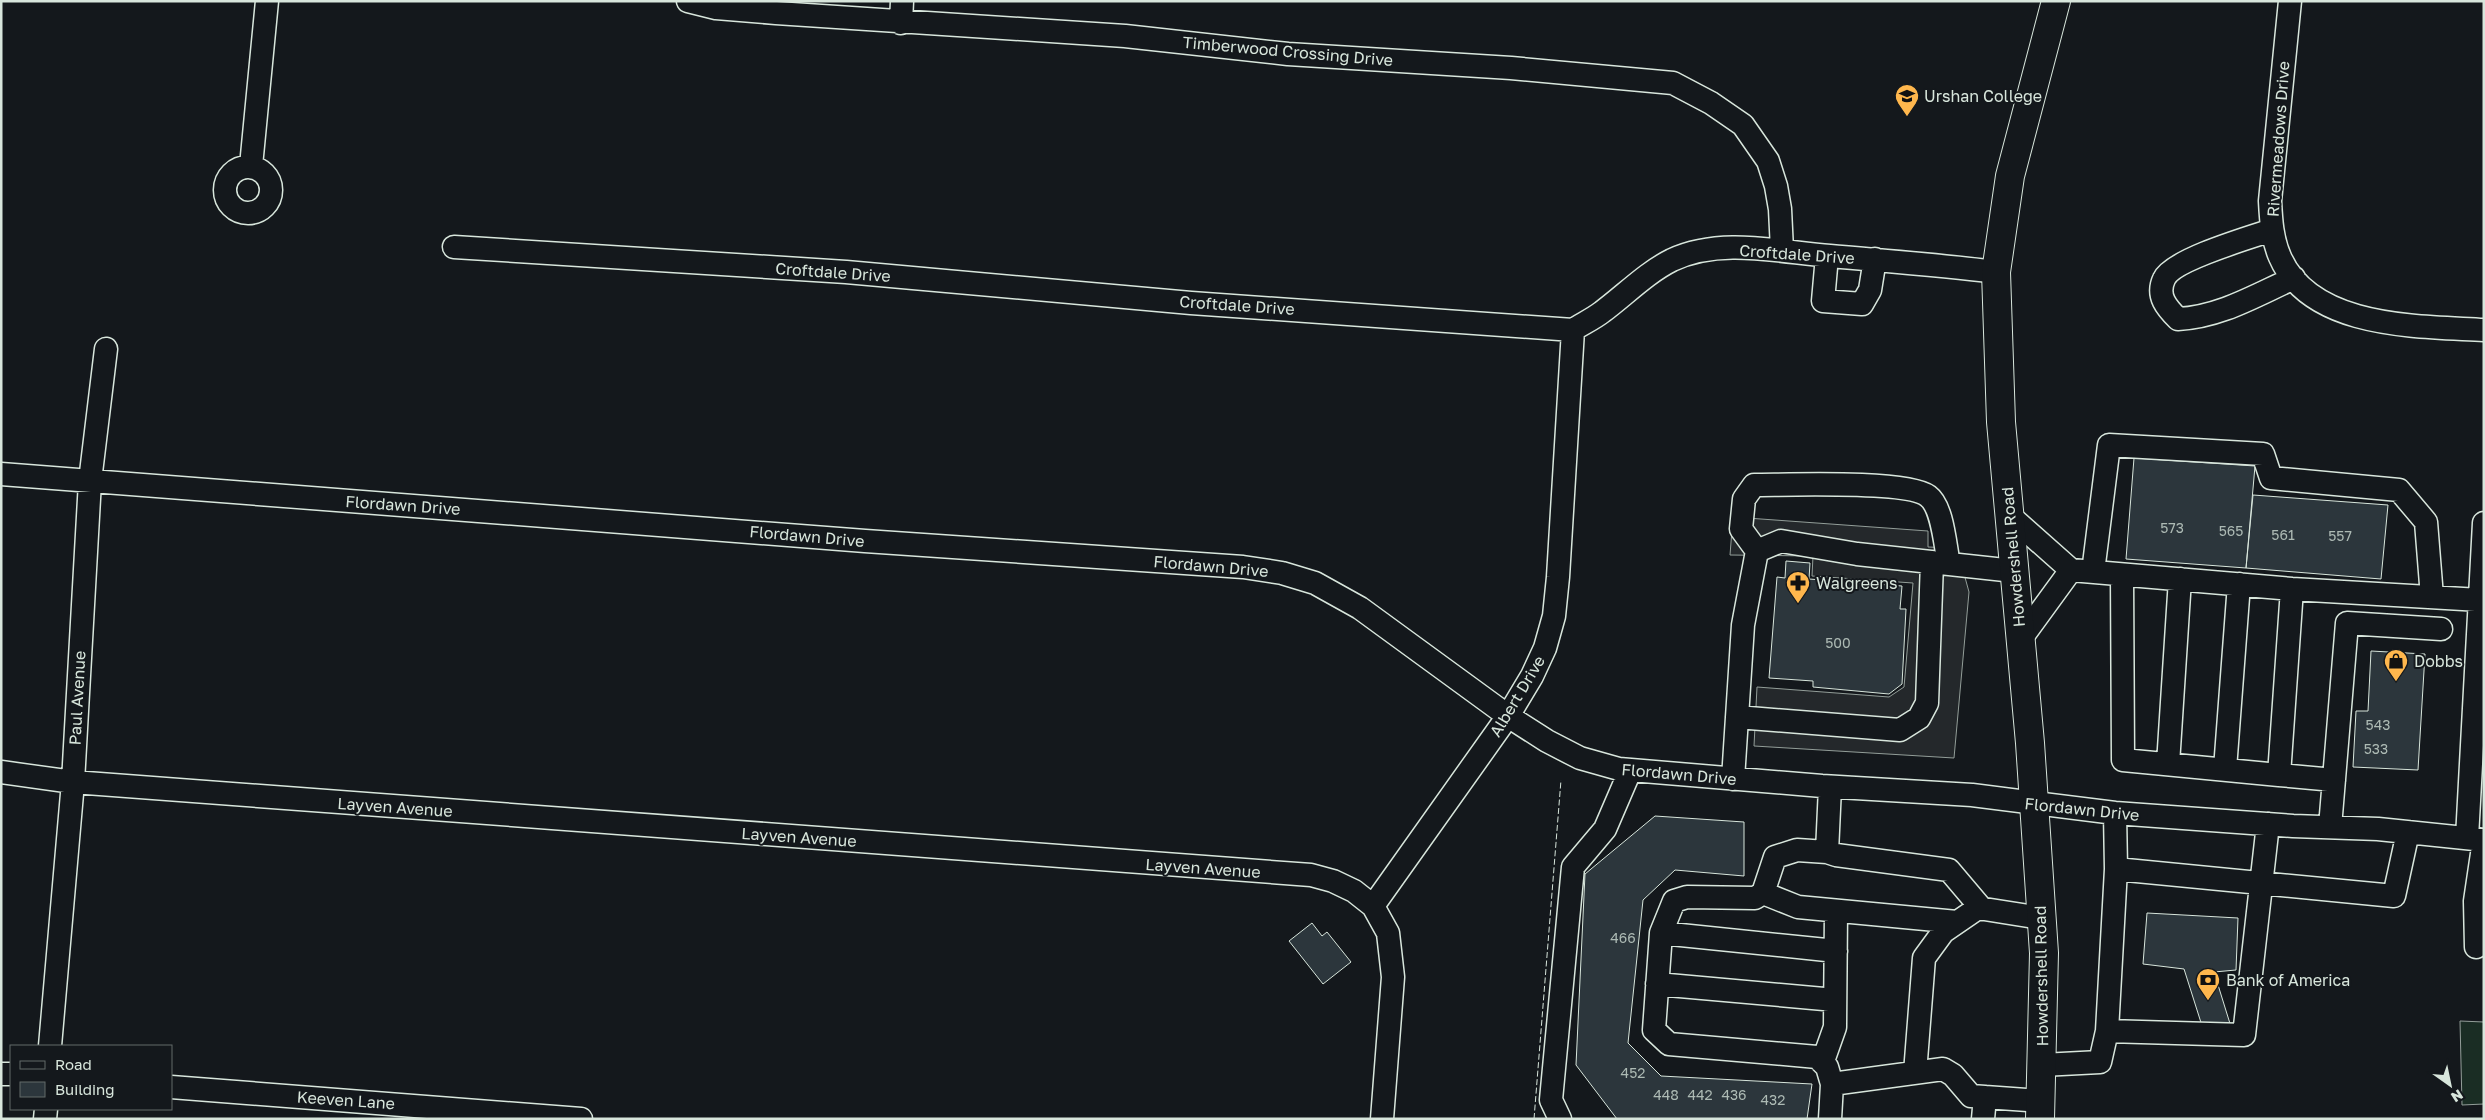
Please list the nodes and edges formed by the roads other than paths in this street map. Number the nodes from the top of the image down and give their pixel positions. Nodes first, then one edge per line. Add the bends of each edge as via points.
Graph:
1 (267, 1) edge
2 (688, 1) edge
3 (2056, 1) edge
4 (2290, 1) edge
5 (902, 12) edge
6 (251, 166) dead end
7 (2272, 230) junction
8 (454, 247) dead end
9 (1782, 250) junction
10 (1827, 256) junction
11 (1875, 259) junction
12 (1996, 272) junction
13 (2294, 278) junction
14 (1573, 330) junction
15 (2484, 330) edge
16 (106, 349) dead end
17 (1, 474) edge
18 (90, 482) junction
19 (2009, 515) junction
20 (2484, 523) edge
21 (1757, 551) junction
22 (1940, 563) junction
23 (2014, 571) junction
24 (2082, 571) junction
25 (2122, 575) junction
26 (2180, 579) junction
27 (2238, 584) junction
28 (2292, 589) junction
29 (2349, 592) junction
30 (2432, 597) junction
31 (2480, 600) junction
32 (2347, 623) junction
33 (2441, 629) dead end
34 (2020, 640) junction
35 (1508, 716) junction
36 (1737, 717) junction
37 (2168, 764) junction
38 (2224, 769) junction
39 (1630, 770) junction
40 (1, 772) edge
41 (2279, 774) junction
42 (1733, 779) junction
43 (2334, 780) junction
44 (72, 782) junction
45 (1830, 787) junction
46 (2034, 804) junction
47 (2115, 813) junction
48 (2268, 824) junction
49 (2330, 827) junction
50 (2408, 832) junction
51 (2478, 840) edge
52 (1827, 852) junction
53 (2116, 868) junction
54 (2261, 882) junction
55 (2480, 885) edge
56 (1763, 893) junction
57 (1373, 906) junction
58 (1982, 909) junction
59 (1836, 911) junction
60 (2041, 918) junction
61 (1957, 922) junction
62 (1661, 933) junction
63 (2476, 947) dead end
64 (1836, 951) junction
65 (1658, 984) junction
66 (1835, 1000) junction
67 (2107, 1031) junction
68 (50, 1045) edge
69 (1823, 1061) junction
70 (2042, 1065) junction
71 (1915, 1074) junction
72 (1832, 1084) junction
73 (172, 1087) edge
74 (1984, 1108) edge
75 (2040, 1110) edge
76 (581, 1119) edge
77 (1382, 1119) edge
78 (1560, 1119) edge
79 (1830, 1119) edge

1 - 6 street
2 - 5 street, Timberwood Crossing Drive via 716,8
3 - 12 main road, Howdershell Road via 2010,176
4 - 7 street, Rivermeadows Drive via 2270,201
5 - 9 street, Timberwood Crossing Drive via 1288,54 1511,68 1672,83 1711,103 1743,125 1768,161 1780,209
7 - 13 street, Rivermeadows Drive via 2280,258
7 - 13 street via 2179,266 2164,277 2161,291 2166,307 2178,319 2198,318 2218,313
8 - 14 street, Croftdale Drive via 846,272 1191,303
9 - 10 street, Croftdale Drive
9 - 14 street, Croftdale Drive via 1737,248 1700,251 1672,260
10 - 11 street, Croftdale Drive
10 - 11 street via 1823,301 1862,304 1870,290
11 - 12 street, Croftdale Drive
12 - 19 main road, Howdershell Road
13 - 15 street, Rivermeadows Drive via 2330,308 2350,315 2376,321
14 - 35 street, Albert Drive via 1554,616 1545,648
16 - 18 street, Paul Avenue
17 - 18 street, Flordawn Drive
18 - 35 street, Flordawn Drive via 1243,567 1282,573 1315,583 1360,608
18 - 44 street, Paul Avenue
19 - 23 main road, Howdershell Road
19 - 24 street
20 - 31 street
21 - 22 street via 1781,542
21 - 22 street via 1741,529 1744,499 1754,485 1912,488 1929,496 1940,513
21 - 36 street via 1743,625
22 - 23 street
22 - 36 street via 1927,703 1919,718 1900,730
23 - 34 main road, Howdershell Road
24 - 25 street
24 - 30 street via 2109,445 2263,454 2271,478 2398,490 2426,522
24 - 34 street
25 - 26 street
25 - 37 street via 2122,760
26 - 27 street
26 - 37 street
27 - 28 street
27 - 38 street
28 - 29 street
28 - 41 street
29 - 30 street
29 - 32 street
30 - 31 street
31 - 51 street
32 - 33 street
32 - 43 street
34 - 46 main road, Howdershell Road
35 - 39 street, Flordawn Drive via 1580,758
35 - 57 street, Albert Drive
36 - 42 street
37 - 38 street
38 - 41 street
39 - 42 street, Flordawn Drive
39 - 78 street via 1605,829 1573,867 1551,1100
40 - 44 street, Layven Avenue
41 - 43 street
42 - 45 street, Flordawn Drive
43 - 49 street
44 - 57 street, Layven Avenue via 1310,875 1354,891
44 - 68 street, Paul Avenue
45 - 46 street, Flordawn Drive via 1963,795
45 - 52 street
46 - 47 street, Flordawn Drive
46 - 60 main road, Howdershell Road
47 - 48 street, Flordawn Drive
47 - 53 street
48 - 49 street, Flordawn Drive
48 - 54 street
49 - 50 street, Flordawn Drive
50 - 51 street, Flordawn Drive
50 - 54 street via 2394,896
51 - 55 street
52 - 56 street via 1797,850 1775,857
52 - 58 street via 1949,870
53 - 54 street
53 - 67 street
54 - 67 street via 2244,1035
55 - 63 street via 2474,926
56 - 59 street via 1798,907
56 - 62 street via 1755,898 1687,897 1674,901
57 - 77 street, Layven Avenue via 1388,933 1393,977
58 - 60 street
58 - 61 street via 1978,908
59 - 61 street
59 - 64 street
60 - 70 main road, Howdershell Road via 2044,953
61 - 71 street via 1942,932 1924,958
62 - 64 street
62 - 65 street
64 - 66 street
65 - 66 street
65 - 69 street via 1654,1030 1669,1044 1817,1057
66 - 69 street via 1835,1027
67 - 70 street via 2100,1062
69 - 72 street
70 - 75 main road, Howdershell Road
71 - 72 street
71 - 74 street via 1942,1069 1954,1075
72 - 79 street
73 - 76 street, Keeven Lane
74 - 75 street

